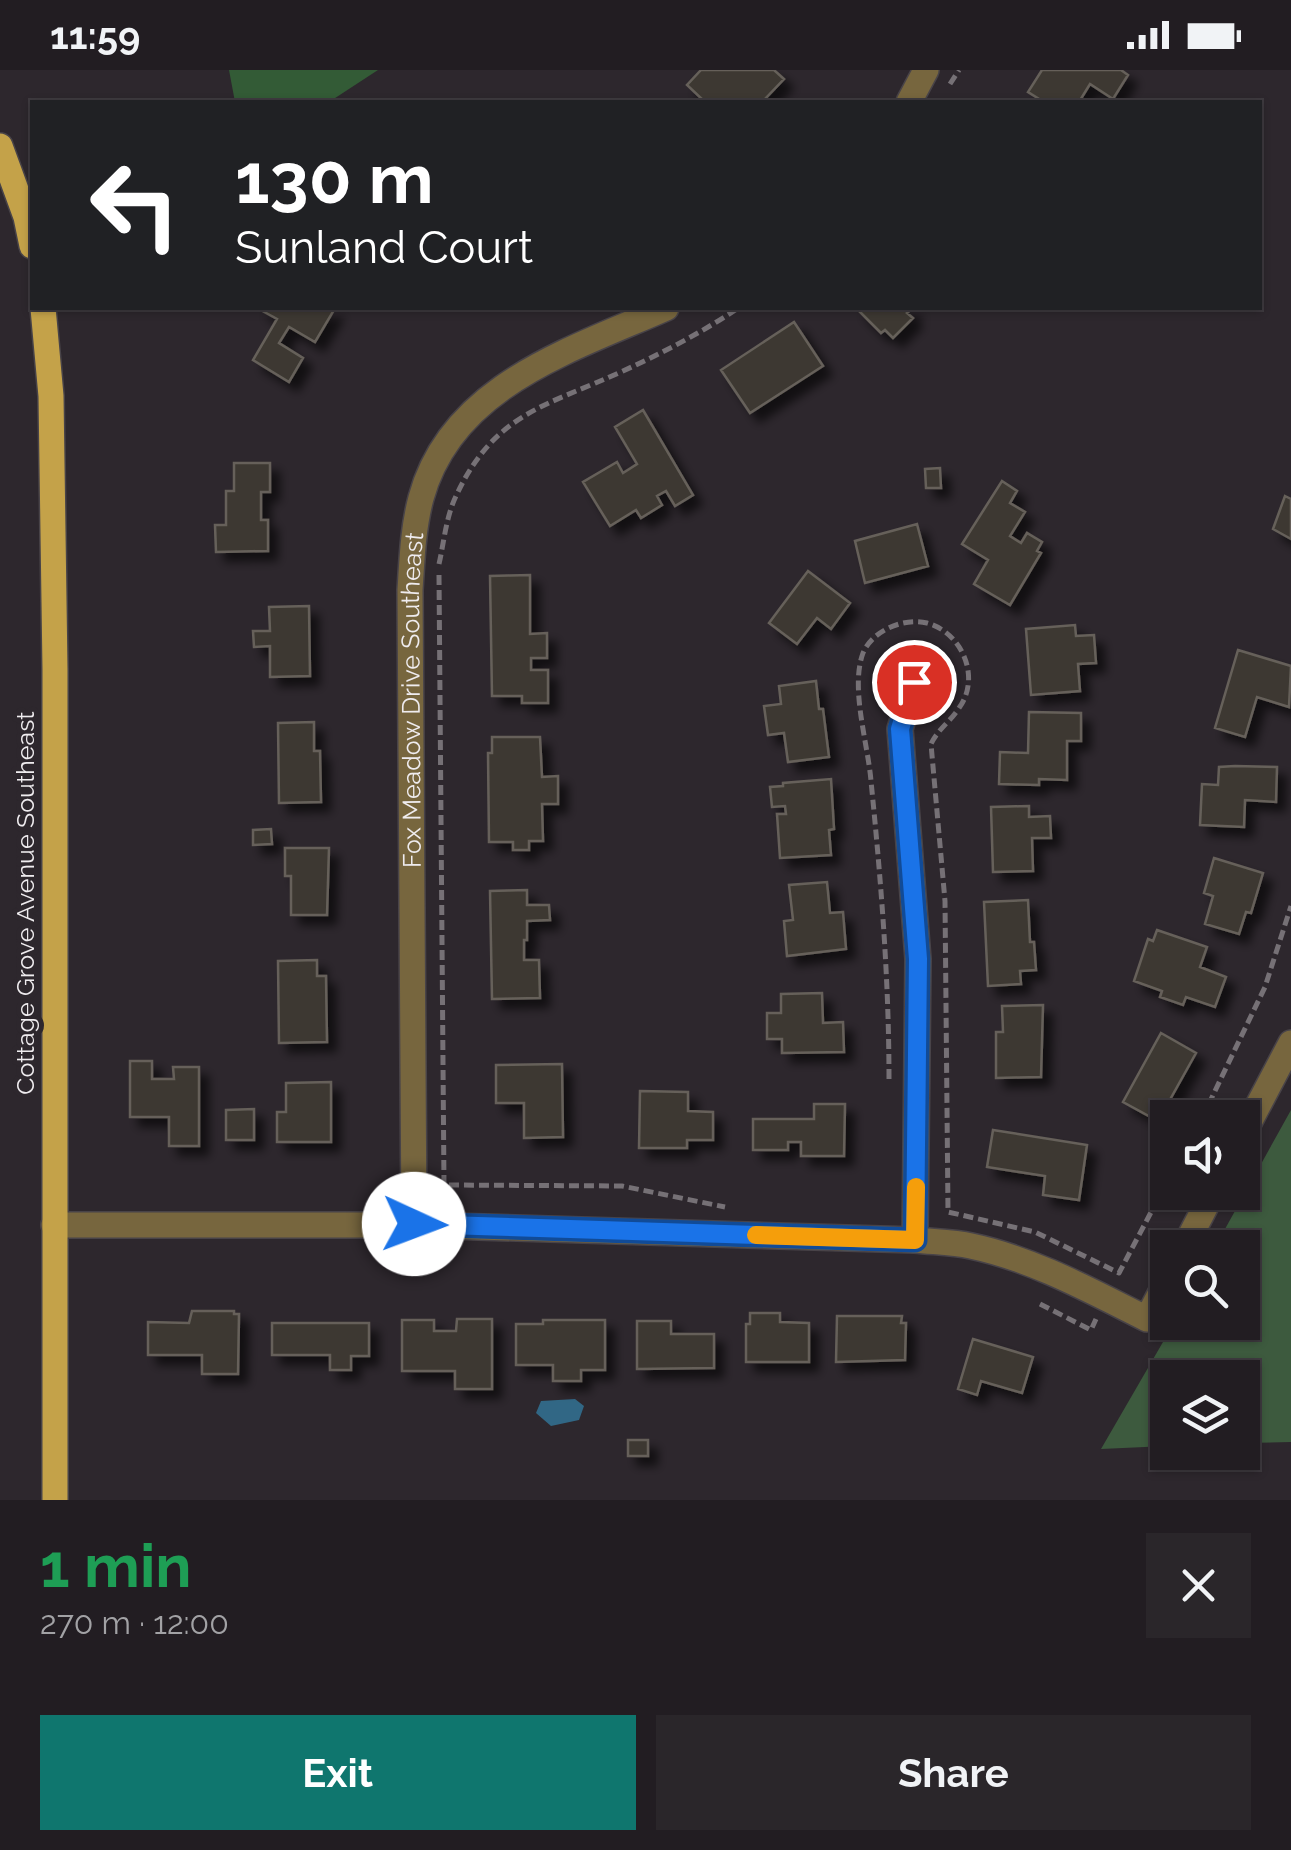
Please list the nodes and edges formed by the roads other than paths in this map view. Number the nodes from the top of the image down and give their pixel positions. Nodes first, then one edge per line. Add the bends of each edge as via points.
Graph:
1 (926, 70) edge
2 (909, 100) edge
3 (0, 146) edge
4 (30, 237) edge
5 (43, 310) edge
6 (661, 310) edge
7 (914, 682) dead end
8 (1291, 1043) edge
9 (1260, 1102) edge
10 (54, 1224) junction
11 (414, 1224) junction
12 (915, 1240) junction
13 (1150, 1313) edge
14 (55, 1500) edge

1 - 2 street
3 - 4 main road
5 - 10 main road, Cottage Grove Avenue Southeast via 52,396
6 - 11 street, Fox Meadow Drive Southeast via 493,392 444,444 421,498 410,590
7 - 12 street via 900,729 918,959
8 - 9 street
10 - 11 street
10 - 14 main road, Cottage Grove Avenue Southeast
11 - 12 street
12 - 13 street via 1015,1260 1147,1319

